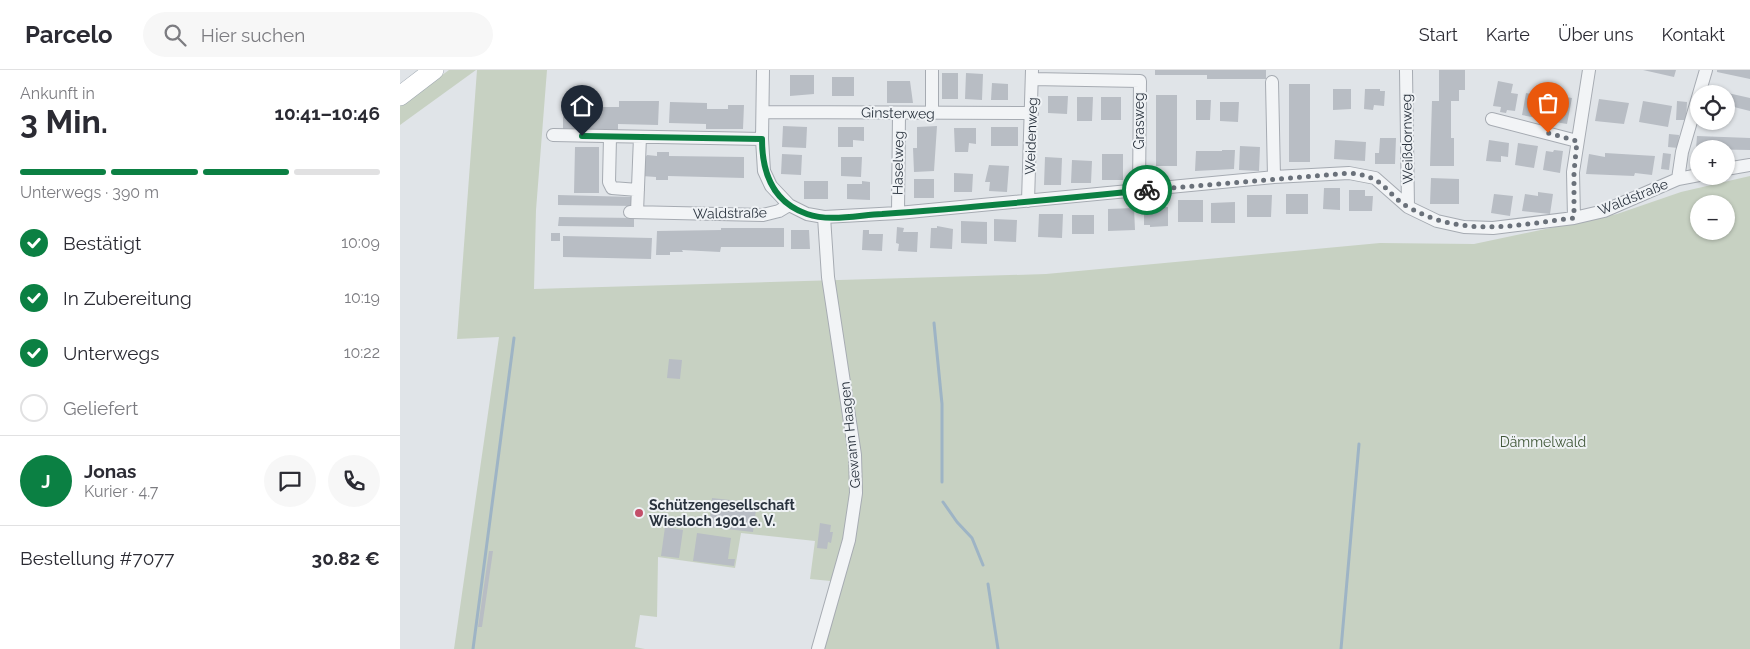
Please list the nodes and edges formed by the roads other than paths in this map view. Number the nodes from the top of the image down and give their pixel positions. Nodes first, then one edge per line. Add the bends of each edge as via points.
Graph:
1 (434, 70) edge
2 (763, 70) edge
3 (932, 70) edge
4 (1589, 70) edge
5 (1706, 70) edge
6 (1406, 72) dead end
7 (1032, 75) edge
8 (1085, 75) edge
9 (1272, 82) dead end
10 (1702, 85) edge
11 (400, 96) edge
12 (764, 112) junction
13 (899, 113) junction
14 (1032, 113) junction
15 (932, 114) junction
16 (1492, 119) dead end
17 (1690, 125) edge
18 (553, 135) dead end
19 (610, 136) junction
20 (640, 137) junction
21 (762, 139) junction
22 (1577, 141) junction
23 (1750, 165) edge
24 (1735, 168) edge
25 (1274, 177) junction
26 (1690, 177) edge
27 (1678, 179) junction
28 (638, 190) junction
29 (1139, 191) junction
30 (1028, 201) junction
31 (789, 205) junction
32 (1408, 207) junction
33 (898, 213) junction
34 (824, 217) junction
35 (1574, 218) junction
36 (818, 649) edge

1 - 11 main road
2 - 12 street
3 - 15 street
4 - 22 street
5 - 10 street
6 - 32 street, Weißdornweg
7 - 8 street
7 - 14 street, Weidenweg
8 - 29 street, Grasweg via 1140,81
9 - 25 street
12 - 13 street, Ginsterweg
12 - 21 street
13 - 15 street, Ginsterweg
13 - 33 street, Haselweg
14 - 15 street, Ginsterweg
14 - 30 street, Weidenweg
16 - 22 street
17 - 27 street
18 - 19 street
19 - 20 street
19 - 28 street via 609,182 612,188
20 - 21 street
20 - 28 street
21 - 31 street via 764,172 771,186
22 - 35 street
23 - 24 street
25 - 29 street, Waldstraße
25 - 32 street, Waldstraße via 1366,175 1375,178
26 - 27 street, Waldstraße
27 - 35 street, Waldstraße via 1604,211
28 - 31 street, Waldstraße via 634,212 763,215
29 - 30 street, Waldstraße
30 - 33 street, Waldstraße
31 - 34 street, Waldstraße via 806,214
32 - 35 street, Waldstraße via 1437,221 1464,227 1493,228
33 - 34 street, Waldstraße
34 - 36 street, Gewann Haagen via 828,277 854,455 856,493 849,540

